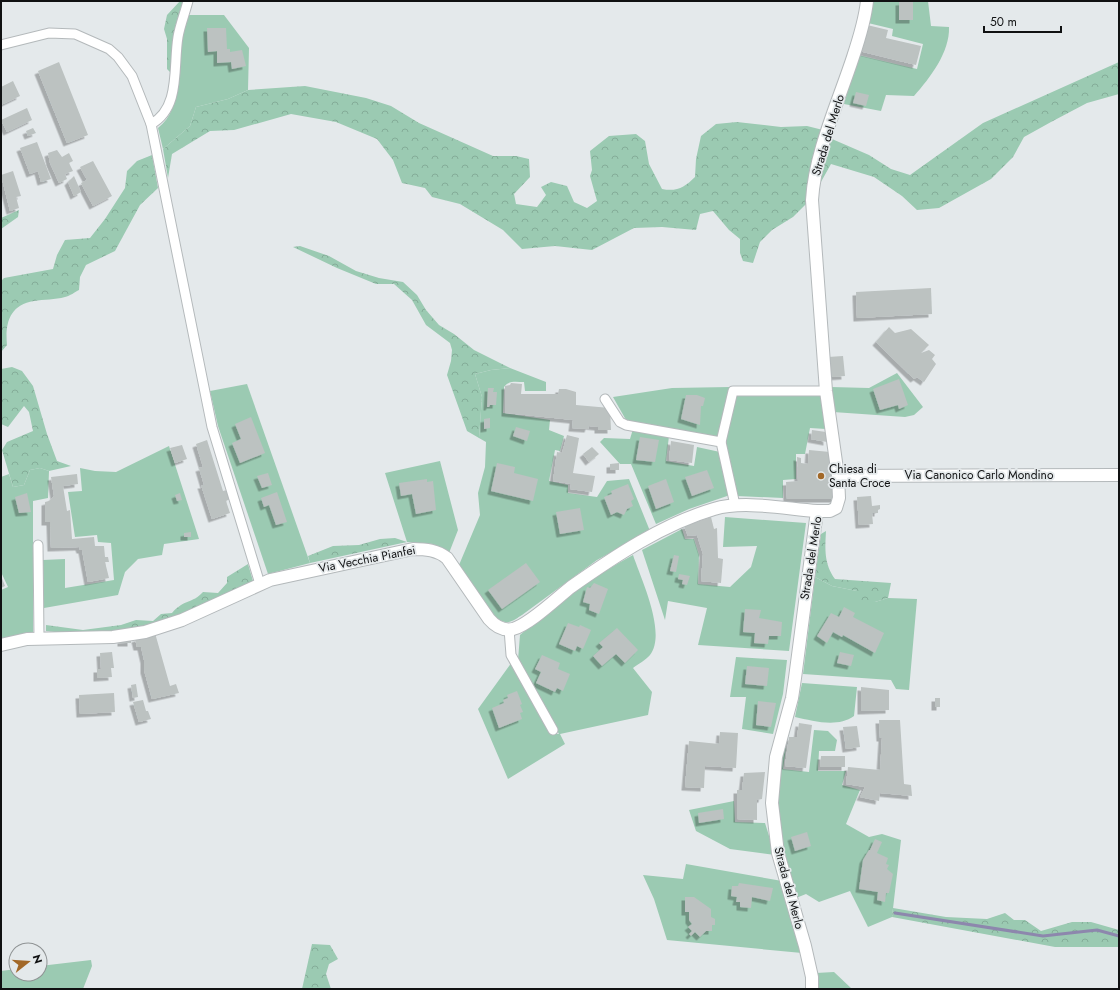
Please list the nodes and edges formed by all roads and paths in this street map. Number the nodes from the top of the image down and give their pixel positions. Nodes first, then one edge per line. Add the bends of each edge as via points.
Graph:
1 (188, 1) edge
2 (867, 1) edge
3 (1, 45) edge
4 (151, 124) junction
5 (826, 392) junction
6 (605, 399) dead end
7 (721, 442) junction
8 (1119, 475) edge
9 (838, 476) junction
10 (735, 506) junction
11 (817, 511) junction
12 (38, 545) dead end
13 (260, 584) junction
14 (509, 629) junction
15 (39, 638) junction
16 (1, 645) edge
17 (553, 730) dead end
18 (812, 989) edge

1 - 4 street via 178,36 174,86 170,102 164,115
2 - 5 street, Strada del Merlo via 813,184 813,221
3 - 4 street via 58,32 76,34 96,42 118,57 132,76
4 - 13 street via 212,427
5 - 7 street via 733,391
5 - 9 street, Strada del Merlo
6 - 7 street via 620,422
7 - 10 street
8 - 9 street, Via Canonico Carlo Mondino
9 - 11 street, Strada del Merlo via 836,508 830,511
10 - 11 street
10 - 14 street via 693,516 656,535 594,571 524,624
11 - 18 street, Strada del Merlo via 792,698 776,757 772,803 778,853 807,952
12 - 15 street
13 - 14 street, Via Vecchia Pianfei via 400,551 429,549 442,554 451,562 489,619 498,627
13 - 15 street, Via Vecchia Pianfei via 199,613 145,632 101,638
14 - 17 street via 511,655
15 - 16 street, Via Vecchia Pianfei

